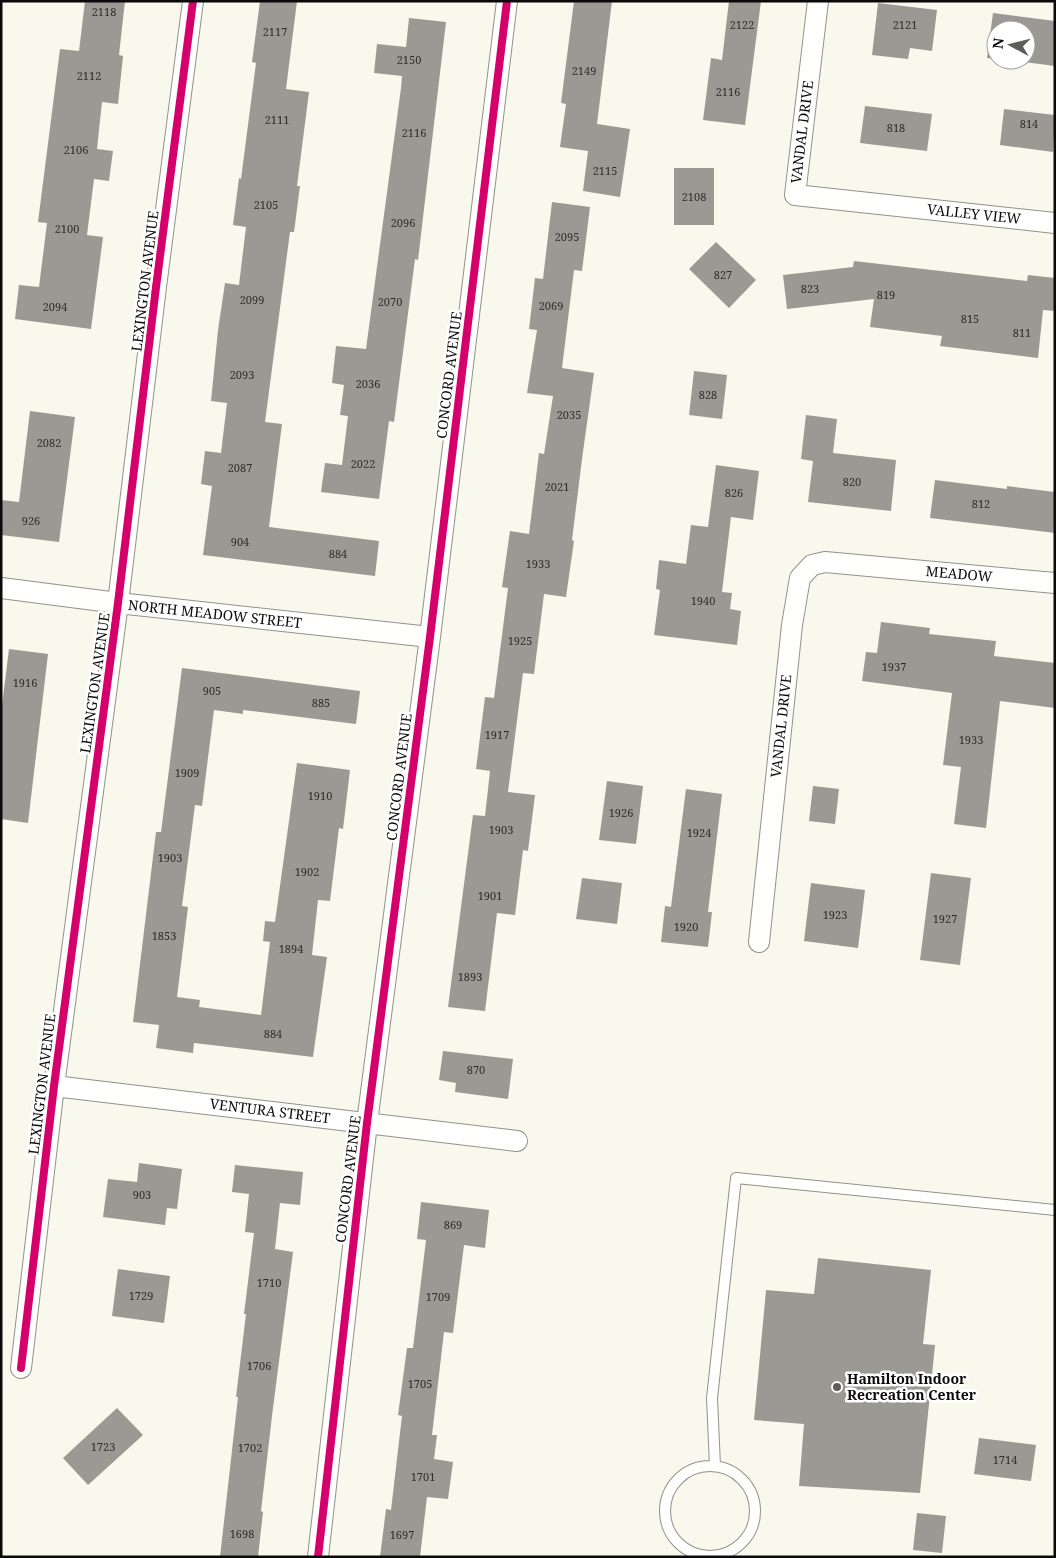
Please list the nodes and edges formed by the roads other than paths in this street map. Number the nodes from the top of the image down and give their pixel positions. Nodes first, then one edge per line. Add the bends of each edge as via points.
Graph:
1 (193, 1) edge
2 (507, 1) edge
3 (818, 1) edge
4 (893, 206) joint
5 (1055, 223) edge
6 (862, 565) joint
7 (1055, 583) edge
8 (1, 588) edge
9 (118, 603) junction
10 (430, 637) junction
11 (759, 942) dead end
12 (54, 1086) junction
13 (367, 1122) junction
14 (517, 1141) dead end
15 (1055, 1210) edge
16 (21, 1368) dead end
17 (715, 1466) junction
18 (697, 1555) edge
19 (318, 1557) edge

1 - 9 street, LEXINGTON AVENUE
2 - 10 street, CONCORD AVENUE
3 - 4 street, VANDAL DRIVE via 795,195
4 - 5 street, VALLEY VIEW
6 - 7 street, MEADOW
6 - 11 street, VANDAL DRIVE via 825,562 812,565 800,578 792,624
8 - 9 street, NORTH MEADOW STREET
9 - 10 street, NORTH MEADOW STREET
9 - 12 street, LEXINGTON AVENUE
10 - 13 street, CONCORD AVENUE
12 - 13 street, VENTURA STREET
12 - 16 street, LEXINGTON AVENUE
13 - 14 street, VENTURA STREET
13 - 19 street, CONCORD AVENUE
15 - 17 lane via 736,1178 712,1398
17 - 18 lane via 686,1472 675,1482 664,1509 673,1537
17 - 18 lane via 729,1470 750,1491 754,1520 739,1545 726,1553

